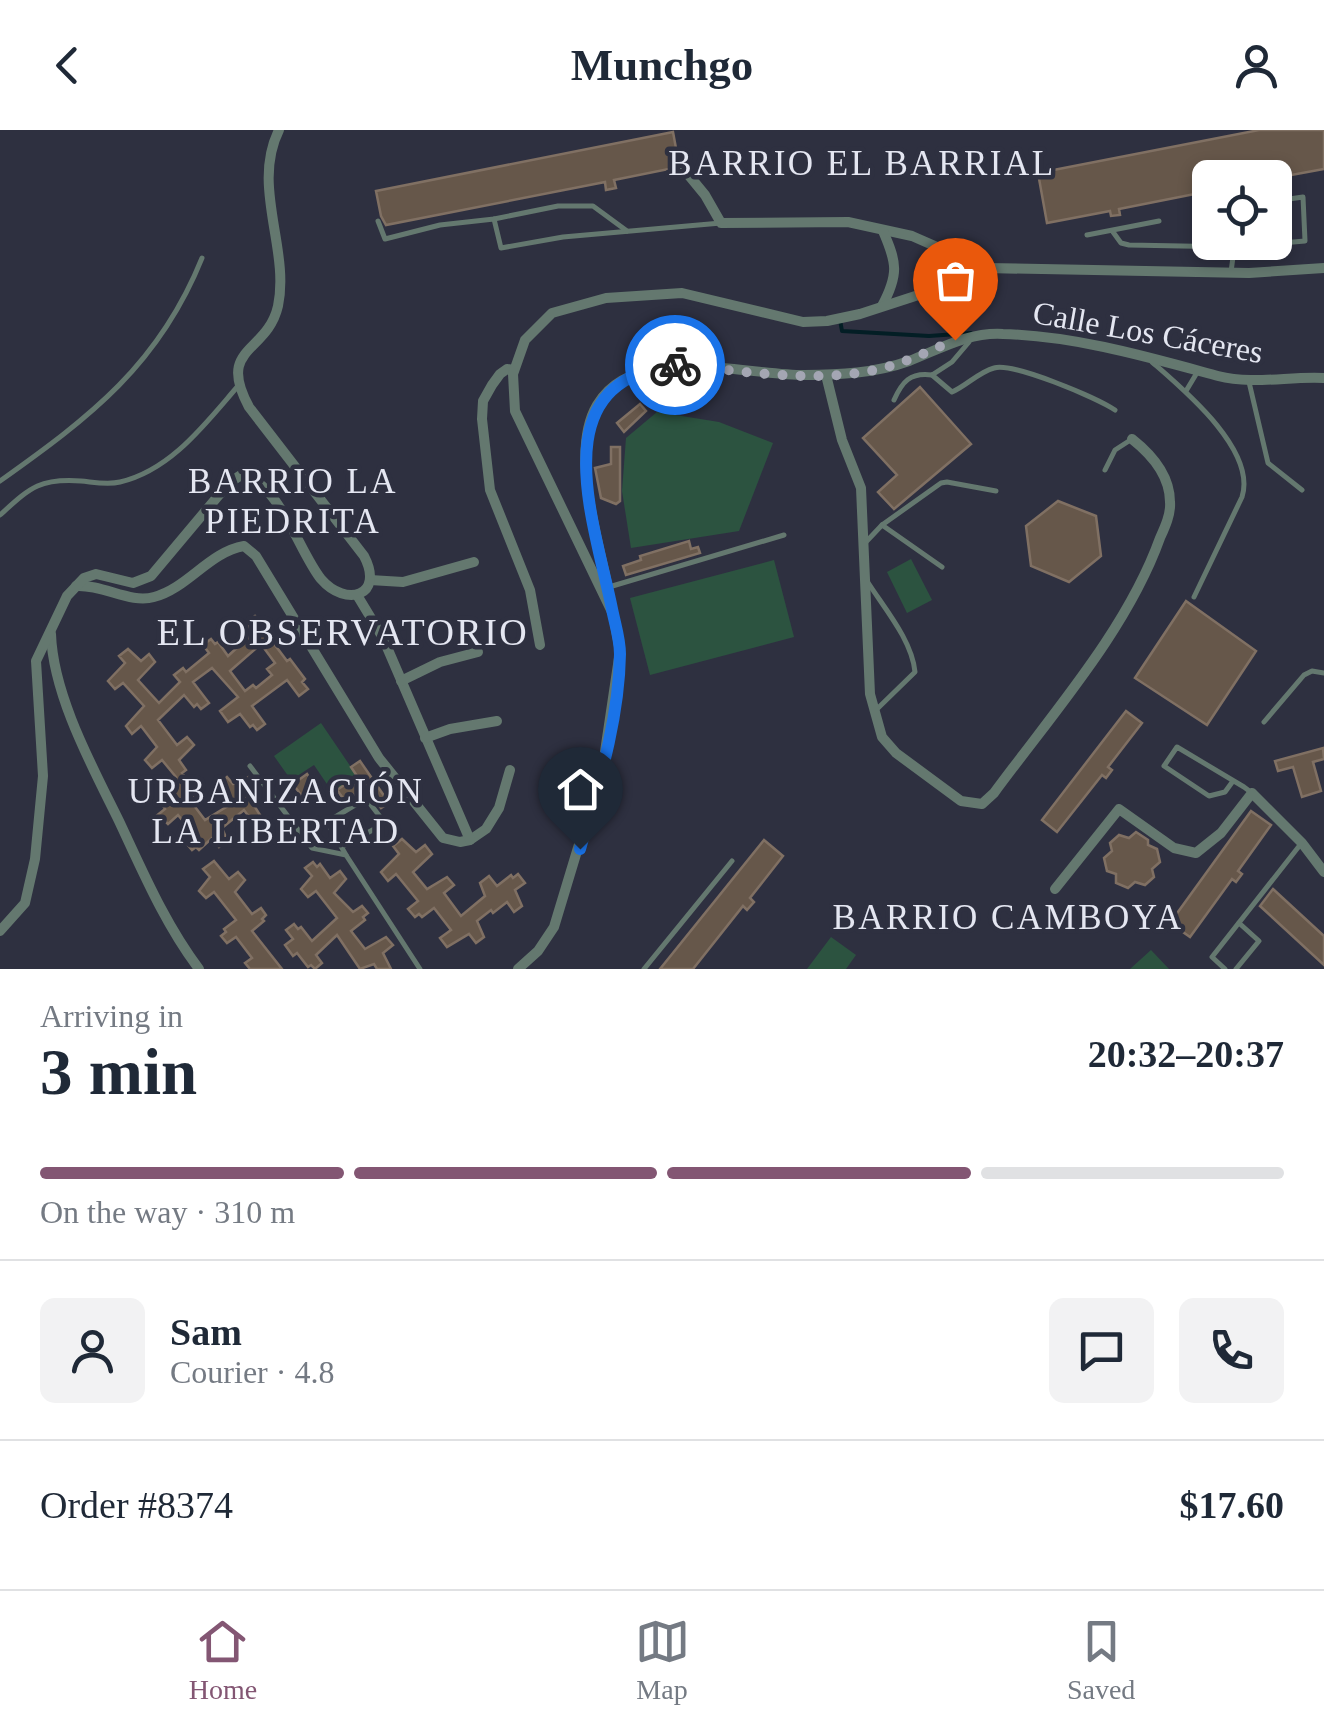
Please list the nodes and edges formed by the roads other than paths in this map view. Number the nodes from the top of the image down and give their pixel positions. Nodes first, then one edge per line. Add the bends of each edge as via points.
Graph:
1 (279, 130) edge
2 (682, 167) dead end
3 (1292, 199) edge
4 (494, 219) junction
5 (378, 221) dead end
6 (1158, 221) dead end
7 (721, 223) junction
8 (626, 231) junction
9 (883, 231) junction
10 (1112, 232) junction
11 (1088, 235) dead end
12 (1292, 241) edge
13 (1192, 245) edge
14 (202, 258) dead end
15 (1232, 260) edge
16 (985, 268) junction
17 (1324, 268) edge
18 (1231, 272) junction
19 (882, 306) junction
20 (972, 337) junction
21 (1142, 354) junction
22 (1199, 369) junction
23 (514, 370) junction
24 (826, 374) junction
25 (932, 375) junction
26 (1324, 378) edge
27 (1248, 380) junction
28 (238, 386) junction
29 (1186, 391) junction
30 (894, 400) dead end
31 (1115, 410) dead end
32 (1132, 438) joint
33 (1106, 470) dead end
34 (0, 481) edge
35 (1302, 490) dead end
36 (996, 491) dead end
37 (0, 515) edge
38 (882, 524) junction
39 (784, 535) dead end
40 (864, 546) junction
41 (474, 562) dead end
42 (942, 567) dead end
43 (865, 578) junction
44 (370, 580) junction
45 (76, 586) junction
46 (608, 587) junction
47 (357, 595) junction
48 (1194, 597) dead end
49 (613, 614) junction
50 (50, 633) junction
51 (540, 645) dead end
52 (478, 652) dead end
53 (1324, 674) edge
54 (401, 681) junction
55 (874, 712) junction
56 (497, 722) dead end
57 (1264, 722) dead end
58 (426, 738) junction
59 (250, 766) dead end
60 (510, 770) dead end
61 (1233, 781) junction
62 (1252, 793) junction
63 (470, 840) junction
64 (1302, 843) junction
65 (343, 846) junction
66 (346, 856) junction
67 (732, 861) dead end
68 (1324, 872) edge
69 (1055, 889) dead end
70 (1239, 923) junction
71 (0, 932) edge
72 (199, 969) edge
73 (420, 969) edge
74 (518, 969) edge
75 (644, 969) edge
76 (1226, 969) edge
77 (1236, 969) edge

1 - 28 street via 269,168 278,308 239,367
2 - 7 street
3 - 12 lane via 1303,197 1306,240
4 - 5 lane via 384,239
4 - 8 lane via 584,205
4 - 8 lane via 501,248
6 - 10 lane
7 - 8 lane
7 - 9 street via 848,222
9 - 16 street via 912,236
9 - 19 street via 896,266
10 - 11 lane
10 - 13 lane via 1130,246
14 - 34 lane via 178,309 120,387
15 - 18 lane
16 - 18 street
16 - 19 street
17 - 18 street
19 - 23 street via 840,320 803,322 682,293 606,298 543,320 525,340
20 - 21 street, Calle Los Cáceres via 1031,336
20 - 24 street, Calle Los Cáceres via 873,370
20 - 25 lane
21 - 22 street, Calle Los Cáceres
21 - 29 lane
22 - 27 street, Calle Los Cáceres
22 - 29 lane
23 - 49 street via 518,421
23 - 51 street via 492,385 482,419 490,490 530,590
24 - 40 street via 858,477
24 - 46 street, Calle Los Cáceres via 654,367 598,402 588,430 587,478
25 - 30 lane via 909,378
25 - 31 lane via 952,392 1005,366
26 - 27 street, Calle Los Cáceres
27 - 35 lane via 1268,463
28 - 37 lane via 181,449 153,468 119,482 39,483
28 - 44 street via 364,556
29 - 48 lane via 1211,415 1245,480
32 - 33 lane via 1115,450
32 - 55 street via 1166,479 1170,501 1151,567 987,800 968,804 923,774 887,745
36 - 38 lane via 941,483
38 - 40 lane
38 - 42 lane
39 - 46 lane
40 - 43 street
41 - 44 street via 403,582
43 - 55 street
43 - 55 lane via 915,666
44 - 47 street
45 - 47 street via 96,574 133,583 151,576 241,475 271,497 326,584
45 - 50 street
45 - 63 street via 149,598 230,549 249,549 398,784 442,838
46 - 49 street, Calle Los Cáceres
47 - 54 street
49 - 74 street, Calle Los Cáceres via 620,650 600,778 554,928
50 - 71 street via 36,671 43,776 35,859 25,903
50 - 72 street via 62,692 87,753 160,908
52 - 54 street
53 - 57 lane via 1304,675
54 - 58 street
56 - 58 street
58 - 63 street
59 - 66 lane via 312,848
60 - 63 street via 493,820
61 - 61 lane via 1176,747 1164,766 1209,796
61 - 62 lane
62 - 64 street
62 - 69 street via 1196,853 1174,848 1119,809
64 - 68 street
64 - 70 lane
65 - 65 lane via 326,822 368,801 380,826
65 - 66 lane
66 - 73 lane
67 - 75 lane
70 - 76 lane via 1212,957
70 - 77 lane via 1260,941

